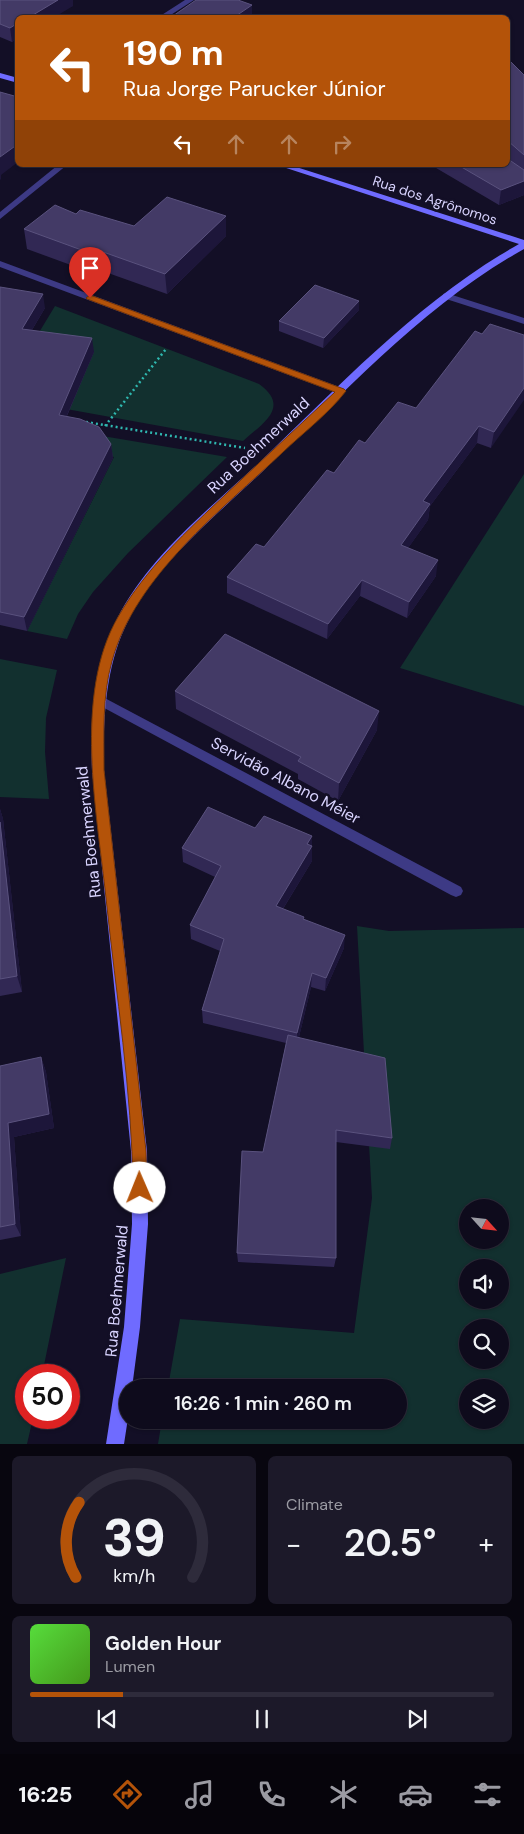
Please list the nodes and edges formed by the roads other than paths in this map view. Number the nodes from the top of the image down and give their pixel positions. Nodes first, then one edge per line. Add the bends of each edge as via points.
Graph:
1 (190, 0) edge
2 (165, 15) edge
3 (0, 76) edge
4 (15, 80) edge
5 (61, 167) edge
6 (287, 167) edge
7 (0, 216) edge
8 (524, 244) edge
9 (0, 264) edge
10 (446, 296) junction
11 (524, 321) edge
12 (341, 391) junction
13 (99, 700) junction
14 (456, 890) dead end
15 (115, 1444) edge

1 - 2 street
3 - 4 main road
5 - 7 street
6 - 8 main road, Rua dos Agrônomos
8 - 10 main road, Rua Boehmerwald
9 - 12 street
10 - 11 street
10 - 12 main road, Rua Boehmerwald
12 - 13 main road, Rua Boehmerwald via 180,544 150,578 122,620 106,661
13 - 14 street, Servidão Albano Méier
13 - 15 main road, Rua Boehmerwald via 98,770 139,1151 140,1224 132,1327

